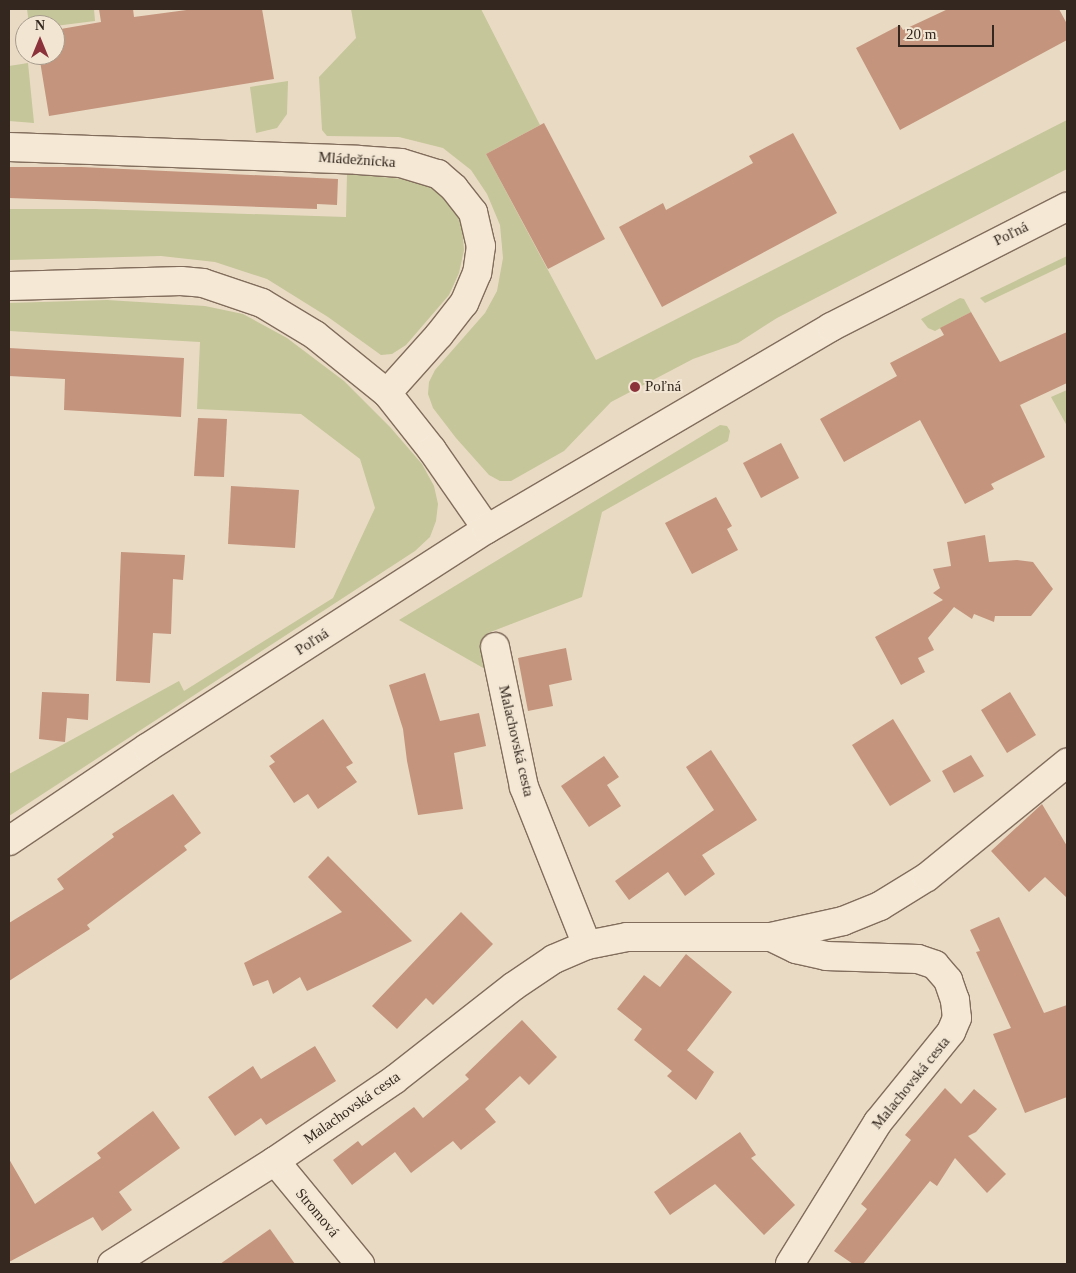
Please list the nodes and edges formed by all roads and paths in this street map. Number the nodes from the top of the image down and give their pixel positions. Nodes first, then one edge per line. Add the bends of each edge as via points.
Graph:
1 (9, 147) edge
2 (1067, 207) edge
3 (9, 286) edge
4 (387, 393) junction
5 (487, 529) junction
6 (495, 647) dead end
7 (1067, 763) edge
8 (9, 841) edge
9 (771, 937) junction
10 (587, 945) junction
11 (275, 1161) junction
12 (112, 1264) edge
13 (360, 1264) edge
14 (790, 1264) edge

1 - 4 street, Mládežnícka via 358,160 401,163 438,174 473,212 481,246 477,273 464,303
2 - 5 street, Poľná via 831,327
3 - 4 street via 141,280 203,282 262,303 285,316 315,335
4 - 5 street
5 - 8 street, Poľná
6 - 10 street, Malachovská cesta via 524,787
7 - 9 street, Malachovská cesta via 927,877 880,906 843,921
9 - 10 street, Malachovská cesta via 627,937
9 - 14 street, Malachovská cesta via 796,949 826,956 918,958 935,966 948,980 957,1018 951,1032 878,1122
10 - 11 street, Malachovská cesta via 554,958 394,1080
11 - 12 street, Malachovská cesta
11 - 13 street, Stromová

